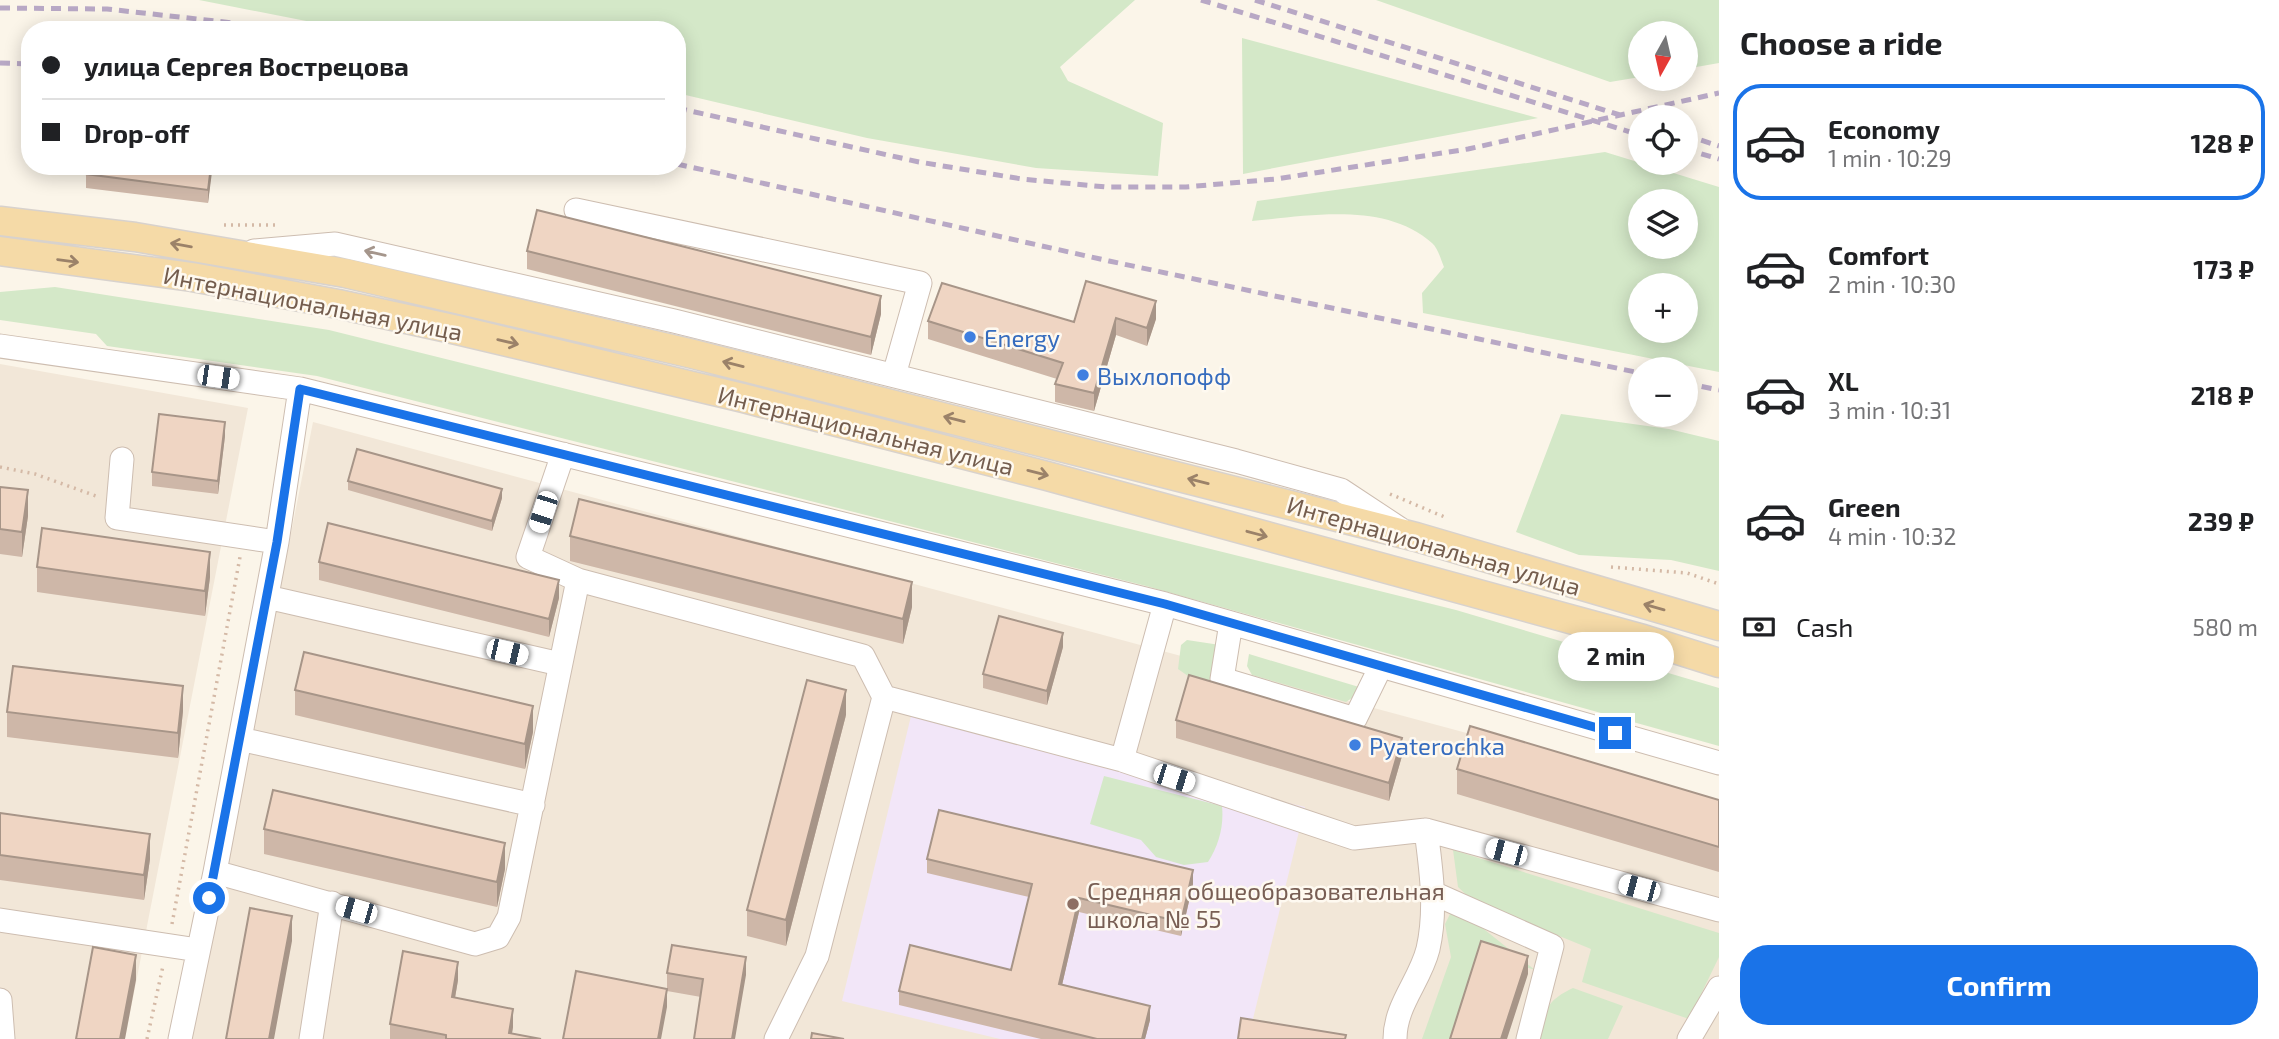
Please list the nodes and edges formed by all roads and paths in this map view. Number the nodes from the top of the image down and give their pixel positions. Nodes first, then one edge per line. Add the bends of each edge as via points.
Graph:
1 (576, 210) dead end
2 (0, 221) edge
3 (211, 225) dead end
4 (280, 225) dead end
5 (0, 251) edge
6 (230, 253) junction
7 (345, 273) junction
8 (338, 304) junction
9 (0, 346) edge
10 (894, 374) junction
11 (300, 389) junction
12 (563, 454) junction
13 (122, 459) dead end
14 (0, 467) edge
15 (1387, 492) dead end
16 (118, 504) junction
17 (1457, 522) dead end
18 (1411, 536) junction
19 (244, 537) junction
20 (277, 542) junction
21 (1608, 567) dead end
22 (578, 580) junction
23 (1719, 584) edge
24 (267, 597) junction
25 (1165, 604) junction
26 (1230, 623) junction
27 (1719, 626) edge
28 (1719, 663) edge
29 (560, 664) junction
30 (1381, 666) junction
31 (884, 697) junction
32 (240, 739) junction
33 (1122, 760) junction
34 (1719, 763) edge
35 (533, 805) junction
36 (1426, 830) junction
37 (215, 872) junction
38 (1433, 893) junction
39 (332, 903) junction
40 (1719, 911) edge
41 (0, 920) edge
42 (168, 946) junction
43 (198, 950) junction
44 (1719, 988) edge
45 (0, 1000) edge
46 (3, 1039) edge
47 (147, 1039) edge
48 (180, 1039) edge
49 (311, 1039) edge
50 (776, 1039) edge
51 (1395, 1039) edge
52 (1528, 1039) edge
53 (1689, 1039) edge

1 - 10 street via 920,283
6 -> 2 main road, Интернациональная улица
3 - 4 path
5 -> 8 main road, Интернациональная улица via 192,277
6 - 7 main road, Интернациональная улица
10 -> 6 street via 335,244
7 - 8 street
18 -> 7 main road, Интернациональная улица via 734,364
8 -> 28 main road, Интернациональная улица via 743,398 1034,472
9 - 11 street
10 - 18 street via 1341,490
11 - 12 street
11 - 20 street
12 - 22 street via 528,557
12 - 25 street
13 - 16 street
14 - 16 path via 35,474
15 - 17 path
16 - 19 street via 117,518
27 -> 18 main road, Интернациональная улица
19 - 20 street
19 - 42 path
20 - 24 street
21 - 23 path via 1687,573
22 - 29 street
22 - 31 street via 863,656
24 - 29 street
24 - 32 street
25 - 26 street
25 - 33 street
26 - 30 street
26 - 30 street via 1222,680 1355,719
29 - 35 street
30 - 34 street
31 - 33 street
31 - 50 street via 817,956
32 - 35 street
32 - 37 street
33 - 36 street via 1354,838
35 - 39 street via 509,917 498,937 475,944
36 - 38 street
36 - 40 street
37 - 39 street
37 - 43 street
38 - 51 street via 1428,950 1395,1022
38 - 52 street via 1552,946
39 - 49 street
41 - 42 street
42 - 43 street
42 - 47 path
43 - 48 street
44 - 53 street
45 - 46 street

